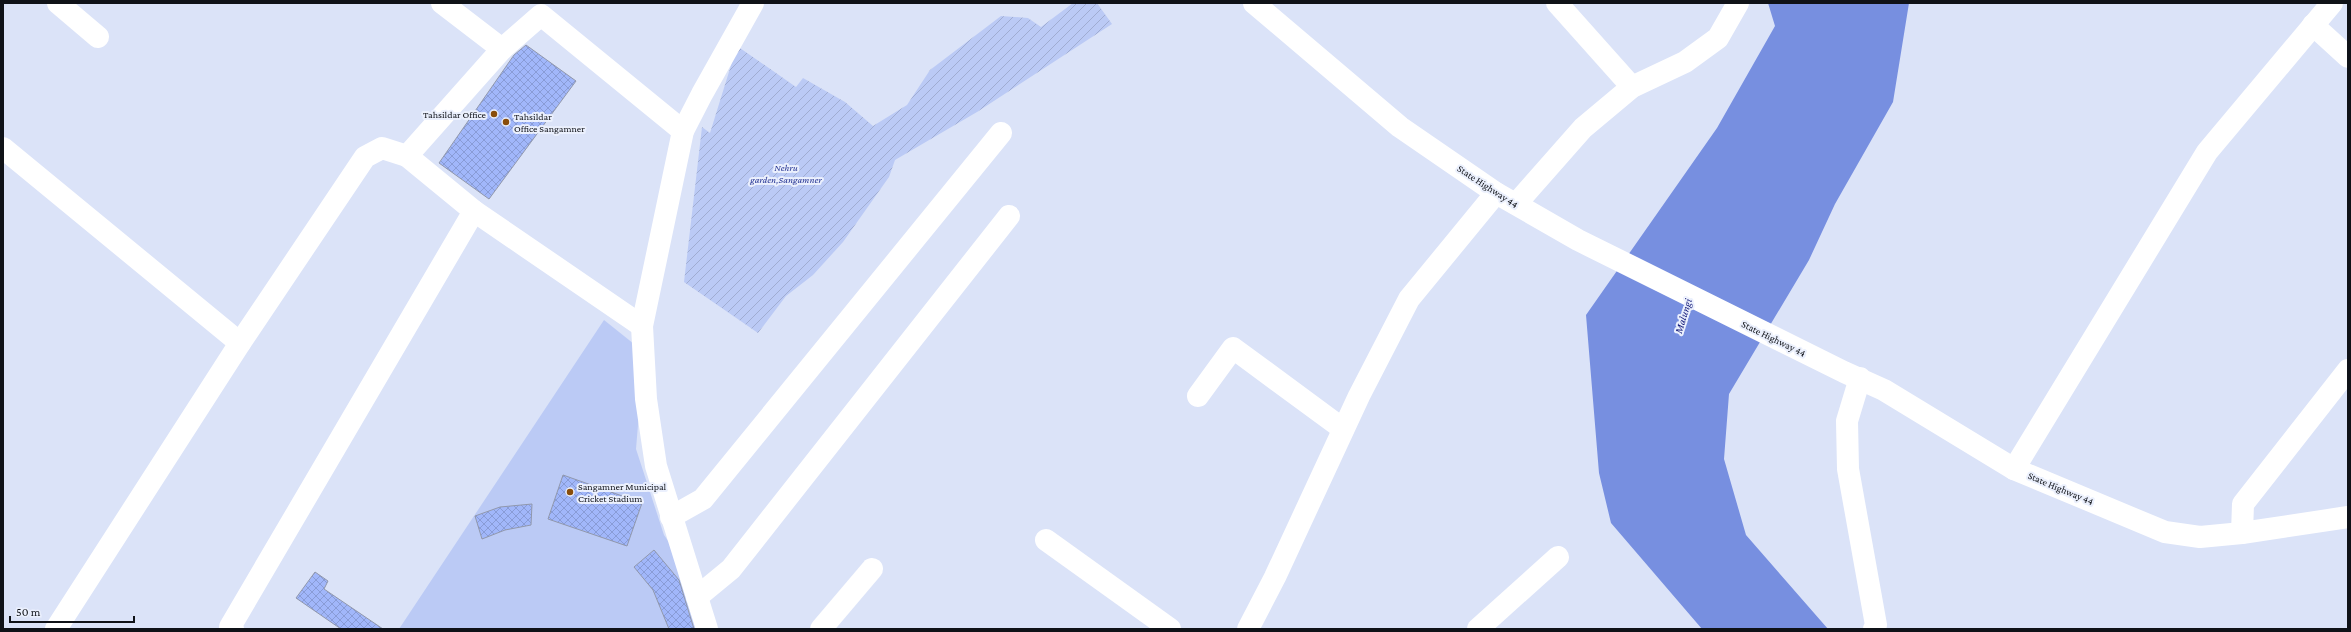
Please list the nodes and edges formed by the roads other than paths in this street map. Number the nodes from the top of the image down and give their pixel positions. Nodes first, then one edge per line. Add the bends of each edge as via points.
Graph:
1 (58, 3) edge
2 (442, 3) edge
3 (753, 3) edge
4 (1254, 3) edge
5 (1557, 3) edge
6 (1738, 3) edge
7 (2332, 3) edge
8 (546, 7) edge
9 (2313, 25) junction
10 (98, 37) dead end
11 (502, 49) junction
12 (2348, 57) edge
13 (1632, 87) junction
14 (684, 131) junction
15 (1001, 133) dead end
16 (3, 148) edge
17 (407, 156) junction
18 (1496, 193) junction
19 (1516, 204) junction
20 (474, 210) junction
21 (1009, 216) dead end
22 (642, 326) junction
23 (240, 343) junction
24 (2348, 370) edge
25 (1852, 375) junction
26 (1198, 396) dead end
27 (1343, 429) junction
28 (2014, 469) junction
29 (671, 517) junction
30 (2348, 517) edge
31 (2242, 533) junction
32 (1046, 540) dead end
33 (1558, 556) dead end
34 (872, 569) dead end
35 (697, 597) junction
36 (1875, 627) edge
37 (56, 629) edge
38 (232, 629) edge
39 (707, 629) edge
40 (821, 629) edge
41 (1170, 629) edge
42 (1248, 629) edge
43 (1478, 629) edge

1 - 10 street
2 - 11 street
3 - 14 street
4 - 18 street, State Highway 44 via 1400,127
5 - 13 street
6 - 13 street via 1718,38 1685,62
7 - 9 street
8 - 11 street
8 - 14 street
9 - 12 street
9 - 28 street via 2207,152
11 - 17 street
13 - 19 street via 1583,128
14 - 22 street
15 - 29 street via 703,499
16 - 23 street
17 - 20 street
17 - 23 street via 382,148 365,157
18 - 19 street, State Highway 44
18 - 27 street via 1409,299
19 - 25 street, State Highway 44 via 1578,240
20 - 22 street
20 - 38 street via 230,627
21 - 35 street via 731,569
22 - 29 street via 646,400 653,452
23 - 37 street
24 - 31 street via 2243,504
25 - 28 street, State Highway 44 via 1884,390
25 - 36 street via 1847,421 1848,469
26 - 27 street via 1233,348
27 - 42 street via 1275,577
28 - 31 street, State Highway 44 via 2165,532 2200,536
29 - 35 street
30 - 31 street, State Highway 44
32 - 41 street
33 - 43 street
34 - 40 street
35 - 39 street

